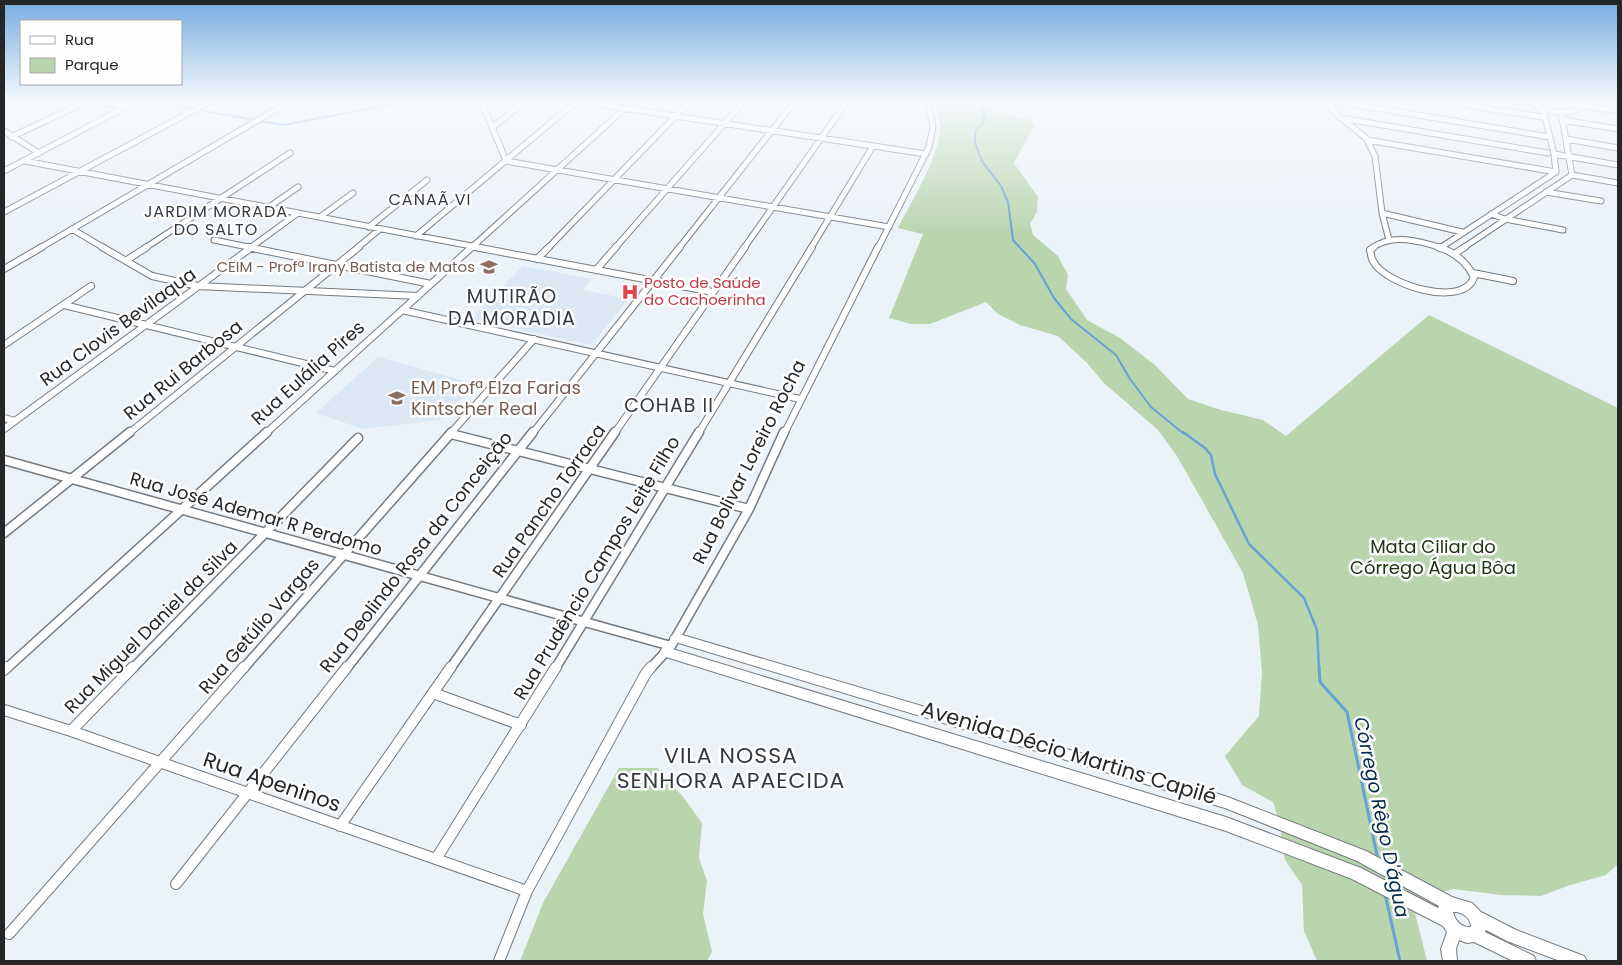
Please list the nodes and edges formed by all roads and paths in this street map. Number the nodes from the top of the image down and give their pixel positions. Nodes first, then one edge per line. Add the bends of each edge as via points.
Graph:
1 (26, 145) edge
2 (54, 145) edge
3 (129, 145) edge
4 (216, 145) edge
5 (500, 145) edge
6 (525, 145) edge
7 (585, 145) edge
8 (647, 145) edge
9 (707, 145) edge
10 (761, 145) edge
11 (816, 145) edge
12 (867, 145) edge
13 (930, 145) edge
14 (1369, 145) edge
15 (1397, 145) edge
16 (1499, 145) edge
17 (1551, 145) edge
18 (1567, 145) edge
19 (1601, 145) edge
20 (873, 146) junction
21 (1618, 148) edge
22 (39, 153) junction
23 (290, 153) dead end
24 (926, 154) junction
25 (1551, 154) junction
26 (1569, 157) junction
27 (25, 160) junction
28 (506, 161) junction
29 (1618, 165) edge
30 (558, 170) junction
31 (4, 171) edge
32 (78, 172) junction
33 (1556, 172) junction
34 (1572, 175) junction
35 (614, 179) junction
36 (427, 180) dead end
37 (1618, 182) edge
38 (149, 184) junction
39 (298, 187) dead end
40 (668, 189) junction
41 (1546, 192) junction
42 (353, 193) dead end
43 (221, 198) junction
44 (718, 198) junction
45 (1601, 200) dead end
46 (269, 207) junction
47 (773, 207) junction
48 (4, 212) edge
49 (298, 213) junction
50 (1382, 213) junction
51 (1491, 214) junction
52 (320, 217) junction
53 (830, 217) junction
54 (1505, 219) junction
55 (369, 227) junction
56 (888, 227) junction
57 (380, 229) junction
58 (72, 230) junction
59 (1562, 230) dead end
60 (1462, 232) junction
61 (416, 236) junction
62 (214, 240) dead end
63 (1389, 240) junction
64 (473, 246) junction
65 (252, 247) junction
66 (1440, 248) junction
67 (1454, 254) junction
68 (537, 259) junction
69 (126, 260) junction
70 (4, 263) edge
71 (335, 264) junction
72 (12, 265) junction
73 (4, 269) edge
74 (596, 270) junction
75 (1473, 273) junction
76 (652, 281) junction
77 (1513, 281) dead end
78 (431, 284) junction
79 (91, 286) dead end
80 (198, 286) junction
81 (305, 291) junction
82 (714, 292) junction
83 (418, 296) junction
84 (64, 305) junction
85 (402, 310) junction
86 (146, 325) junction
87 (534, 340) junction
88 (4, 345) edge
89 (237, 347) junction
90 (595, 353) junction
91 (661, 368) junction
92 (334, 371) junction
93 (729, 383) junction
94 (800, 399) junction
95 (4, 418) edge
96 (15, 421) junction
97 (4, 429) edge
98 (451, 434) junction
99 (358, 438) dead end
100 (518, 450) junction
101 (4, 460) edge
102 (590, 468) junction
103 (70, 479) junction
104 (665, 487) junction
105 (749, 508) junction
106 (180, 510) junction
107 (4, 533) edge
108 (267, 534) junction
109 (343, 556) junction
110 (419, 576) junction
111 (499, 599) junction
112 (583, 622) junction
113 (671, 646) junction
114 (4, 670) edge
115 (433, 693) junction
116 (4, 710) edge
117 (521, 725) junction
118 (71, 731) junction
119 (160, 763) junction
120 (248, 794) junction
121 (340, 826) junction
122 (436, 859) junction
123 (176, 884) dead end
124 (527, 891) junction
125 (1451, 904) junction
126 (1476, 917) junction
127 (1452, 926) junction
128 (9, 934) dead end
129 (1474, 934) junction
130 (499, 961) edge
131 (1450, 961) edge
132 (1529, 961) edge
133 (1579, 961) edge

1 - 22 street
2 - 22 street
3 - 32 street
4 - 38 street
5 - 28 street
6 - 28 street
7 - 30 street, Rua Eulália Pires
8 - 35 street
9 - 40 street
10 - 44 street, Rua Deolindo Rosa da Conceição
11 - 47 street, Rua Pancho Torraca
12 - 20 street
13 - 24 street, Rua Bolivar Loreiro Rocha
14 - 50 street via 1374,156
15 - 33 street
16 - 25 street
17 - 25 street
18 - 26 street
19 - 21 street
20 - 24 street
20 - 53 street, Rua Prudêncio Campos Leite Filho
22 - 27 street
23 - 43 street
24 - 56 street, Rua Bolivar Loreiro Rocha
25 - 26 street
25 - 33 street
26 - 29 street
26 - 34 street
27 - 31 street
27 - 32 street
28 - 30 street
28 - 61 street
30 - 35 street
30 - 64 street, Rua Eulália Pires
32 - 38 street
32 - 48 street
33 - 51 street
34 - 37 street
34 - 41 street
35 - 40 street
35 - 68 street
36 - 55 street
38 - 43 street
38 - 58 street
39 - 46 street
40 - 44 street
40 - 74 street
41 - 45 street
41 - 54 street
42 - 52 street
43 - 46 street
43 - 69 street
44 - 47 street
44 - 76 street, Rua Deolindo Rosa da Conceição
46 - 49 street
47 - 53 street
47 - 82 street, Rua Pancho Torraca
49 - 52 street
49 - 65 street, Rua Clovis Bevilaqua
50 - 60 street
50 - 63 street
51 - 54 street
51 - 60 street
52 - 55 street
53 - 56 street
53 - 93 street, Rua Prudêncio Campos Leite Filho
54 - 59 street
54 - 67 street
55 - 57 street
56 - 94 street, Rua Bolivar Loreiro Rocha
57 - 61 street
57 - 71 street, Rua Rui Barbosa
58 - 69 street
58 - 72 street
60 - 66 street
61 - 64 street
62 - 65 street
63 - 66 street via 1416,241
63 - 75 street via 1376,244 1369,257 1374,266 1397,282 1447,292 1462,290 1471,284
64 - 68 street
64 - 78 street, Rua Eulália Pires
65 - 71 street
65 - 80 street, Rua Clovis Bevilaqua
66 - 67 street
67 - 75 street
68 - 74 street
69 - 80 street via 152,276
70 - 72 street
71 - 78 street
71 - 81 street, Rua Rui Barbosa
72 - 73 street
74 - 76 street
75 - 77 street
76 - 82 street
76 - 90 street, Rua Deolindo Rosa da Conceição
78 - 83 street, Rua Eulália Pires
79 - 84 street
80 - 81 street
80 - 86 street, Rua Clovis Bevilaqua
81 - 83 street
81 - 89 street, Rua Rui Barbosa
82 - 91 street, Rua Pancho Torraca
83 - 85 street, Rua Eulália Pires
84 - 86 street
84 - 88 street
85 - 87 street
85 - 92 street, Rua Eulália Pires
86 - 89 street
86 - 96 street, Rua Clovis Bevilaqua
87 - 90 street
87 - 98 street, Rua Getúlio Vargas
89 - 92 street
89 - 103 street, Rua Rui Barbosa
90 - 91 street
90 - 100 street, Rua Deolindo Rosa da Conceição
91 - 93 street
91 - 102 street, Rua Pancho Torraca
92 - 106 street, Rua Eulália Pires
93 - 94 street
93 - 104 street, Rua Prudêncio Campos Leite Filho
94 - 105 street, Rua Bolivar Loreiro Rocha
95 - 96 street
96 - 97 street, Rua Clovis Bevilaqua
98 - 100 street
98 - 109 street, Rua Getúlio Vargas
99 - 108 street, Rua Miguel Daniel da Silva
100 - 102 street
100 - 110 street, Rua Deolindo Rosa da Conceição
101 - 103 street, Rua José Ademar R Perdomo
102 - 104 street
102 - 111 street, Rua Pancho Torraca
103 - 106 street, Rua José Ademar R Perdomo
103 - 107 street, Rua Rui Barbosa
104 - 105 street
104 - 112 street, Rua Prudêncio Campos Leite Filho
105 - 113 street, Rua Bolivar Loreiro Rocha
106 - 108 street, Rua José Ademar R Perdomo
106 - 114 street, Rua Eulália Pires
108 - 109 street, Rua José Ademar R Perdomo
108 - 118 street, Rua Miguel Daniel da Silva
109 - 110 street, Rua José Ademar R Perdomo
109 - 119 street, Rua Getúlio Vargas
110 - 111 street, Rua José Ademar R Perdomo
110 - 120 street, Rua Deolindo Rosa da Conceição
111 - 112 street, Rua José Ademar R Perdomo
111 - 115 street, Rua Pancho Torraca
112 - 113 street, Rua José Ademar R Perdomo
112 - 117 street, Rua Prudêncio Campos Leite Filho
113 - 124 street, Rua Bolivar Loreiro Rocha via 646,673
113 - 125 street, Avenida Décio Martins Capilé via 1225,802 1372,862
113 - 127 street, Avenida Décio Martins Capilé via 1226,824 1356,873
115 - 117 street
115 - 121 street, Rua Pancho Torraca
116 - 118 street, Rua Apeninos
117 - 122 street, Rua Prudêncio Campos Leite Filho
118 - 119 street, Rua Apeninos
119 - 120 street, Rua Apeninos
119 - 128 street, Rua Getúlio Vargas
120 - 121 street, Rua Apeninos
120 - 123 street, Rua Deolindo Rosa da Conceição
121 - 122 street, Rua Apeninos
122 - 124 street, Rua Apeninos
124 - 130 street, Rua Bolivar Loreiro Rocha
125 - 126 street, Avenida Décio Martins Capilé via 1459,904
125 - 127 street via 1445,909
126 - 129 street via 1479,927
126 - 133 street, Avenida Décio Martins Capilé via 1512,936
127 - 129 street, Avenida Décio Martins Capilé via 1466,935
127 - 131 street via 1447,952
129 - 132 street, Avenida Décio Martins Capilé

